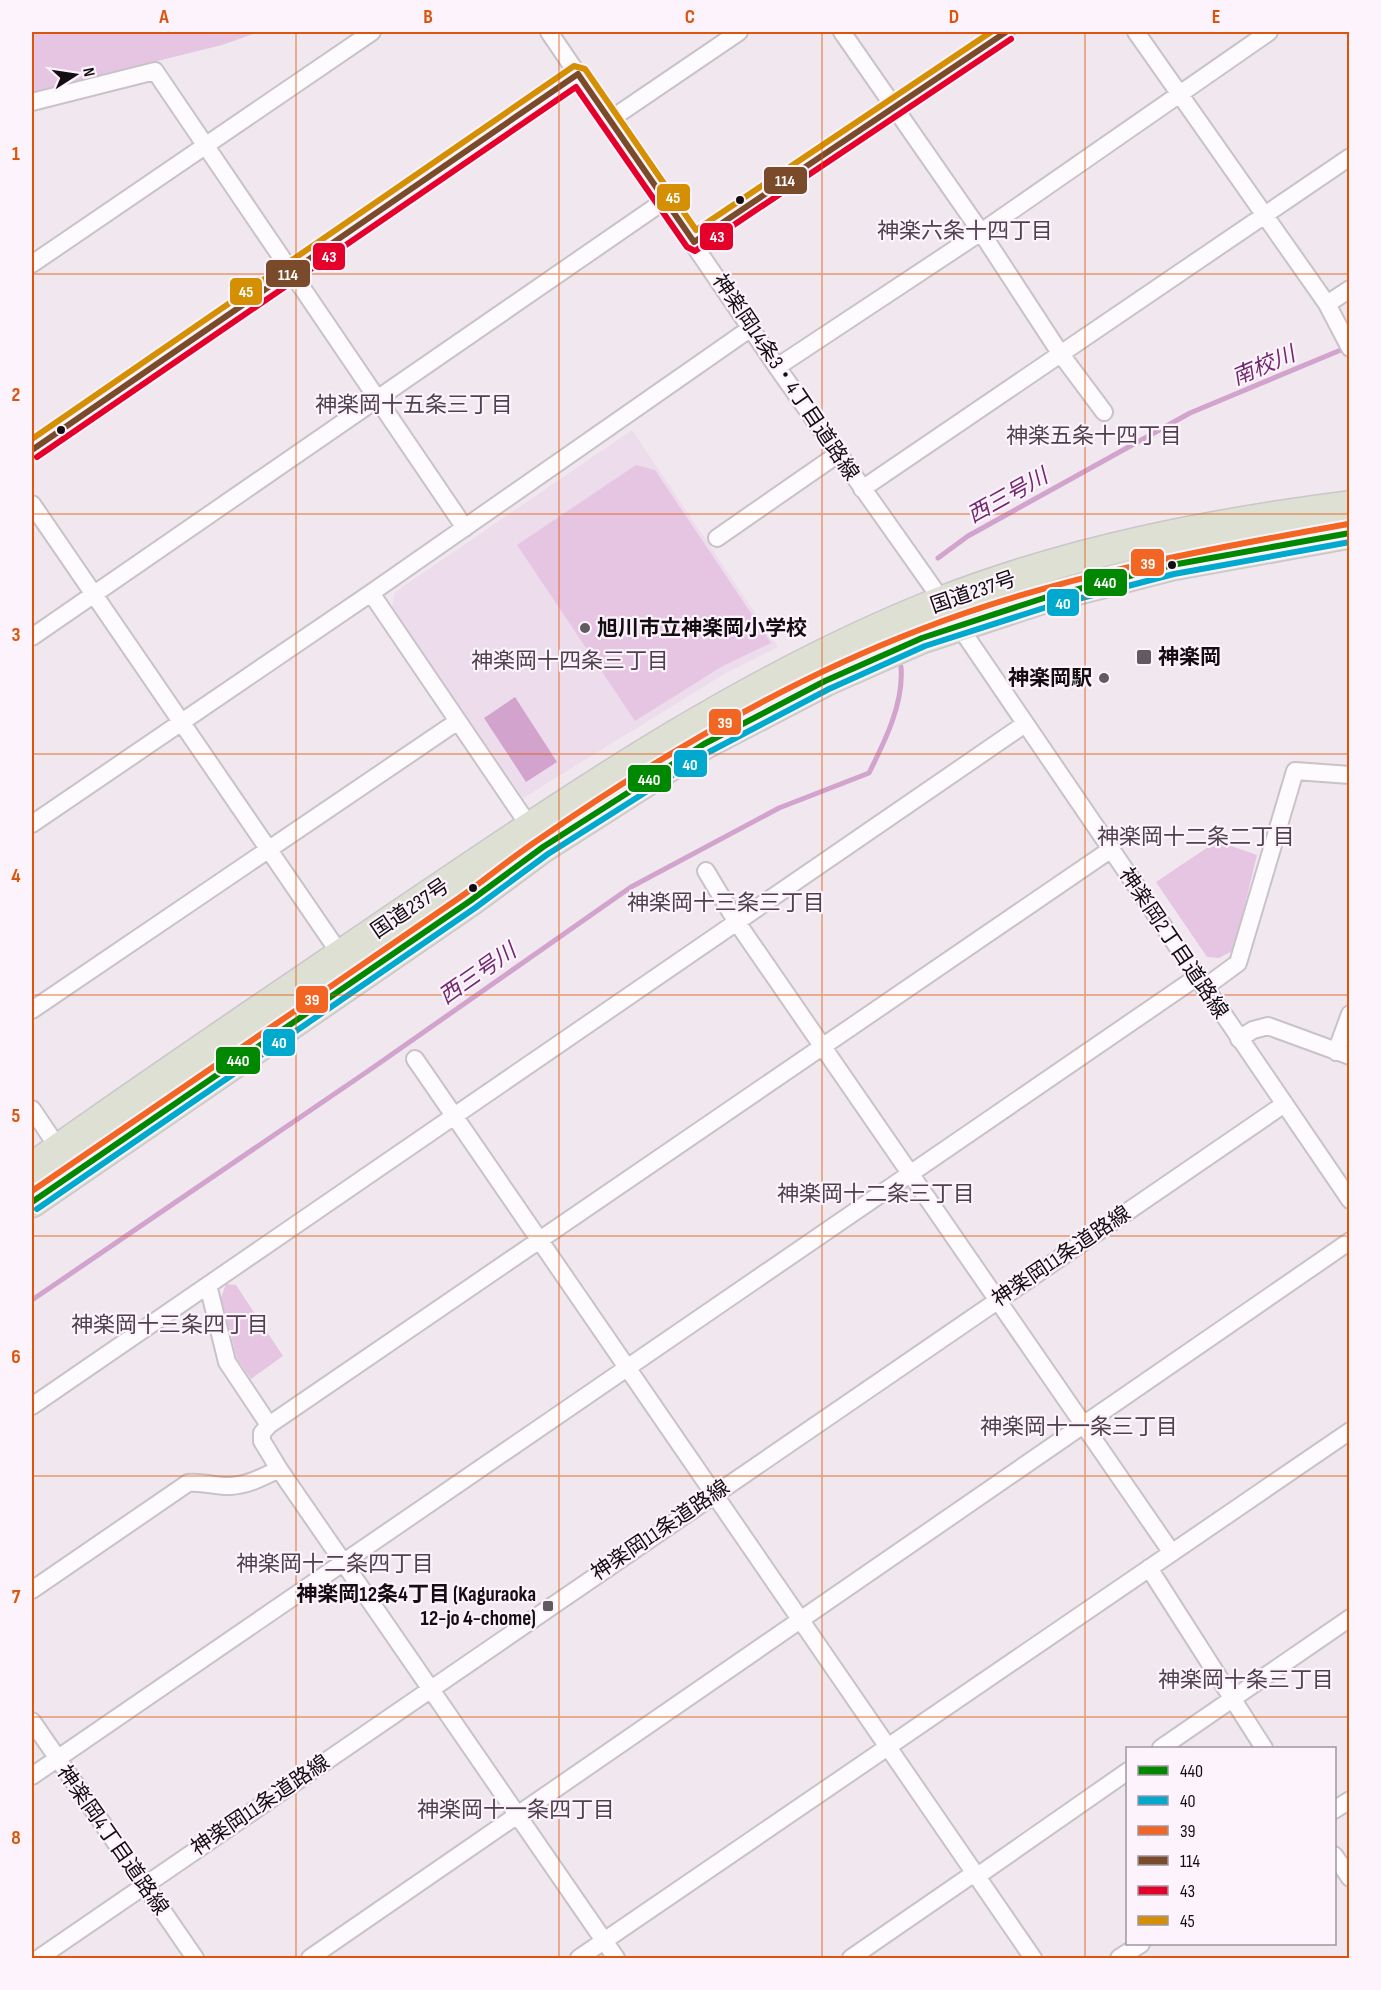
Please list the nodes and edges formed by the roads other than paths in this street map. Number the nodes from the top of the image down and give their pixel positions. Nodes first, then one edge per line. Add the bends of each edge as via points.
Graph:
1 (372, 32) edge
2 (549, 32) edge
3 (739, 32) edge
4 (842, 32) edge
5 (1006, 32) edge
6 (1136, 32) edge
7 (1269, 32) edge
8 (578, 74) junction
9 (1178, 94) junction
10 (32, 102) edge
11 (895, 106) junction
12 (611, 119) junction
13 (204, 146) junction
14 (1350, 157) edge
15 (664, 201) junction
16 (1263, 216) junction
17 (981, 232) junction
18 (694, 242) junction
19 (32, 264) edge
20 (291, 273) junction
21 (1350, 289) edge
22 (1327, 304) junction
23 (751, 328) junction
24 (1347, 343) edge
25 (1060, 353) junction
26 (777, 367) junction
27 (377, 399) junction
28 (1104, 412) dead end
29 (32, 450) edge
30 (838, 454) junction
31 (862, 489) junction
32 (32, 504) edge
33 (1350, 506) edge
34 (465, 528) junction
35 (1350, 533) edge
36 (717, 538) dead end
37 (370, 593) junction
38 (94, 594) junction
39 (951, 614) junction
40 (32, 637) edge
41 (181, 721) junction
42 (458, 721) junction
43 (1025, 724) junction
44 (1350, 776) edge
45 (32, 824) edge
46 (536, 837) junction
47 (268, 848) junction
48 (1110, 850) junction
49 (706, 872) dead end
50 (736, 921) junction
51 (349, 967) junction
52 (1201, 982) junction
53 (32, 1010) edge
54 (1350, 1014) edge
55 (1239, 1040) junction
56 (824, 1048) junction
57 (1343, 1054) edge
58 (415, 1059) dead end
59 (1283, 1105) junction
60 (32, 1109) edge
61 (453, 1115) junction
62 (67, 1160) junction
63 (32, 1168) edge
64 (910, 1174) junction
65 (1350, 1200) edge
66 (32, 1202) edge
67 (1350, 1241) edge
68 (539, 1242) junction
69 (207, 1285) junction
70 (997, 1300) junction
71 (626, 1368) junction
72 (32, 1406) edge
73 (270, 1425) junction
74 (1083, 1427) junction
75 (1350, 1431) edge
76 (279, 1469) junction
77 (714, 1494) junction
78 (1172, 1553) junction
79 (343, 1561) junction
80 (1149, 1568) junction
81 (32, 1590) edge
82 (1350, 1618) edge
83 (800, 1621) junction
84 (429, 1689) junction
85 (1232, 1699) junction
86 (32, 1721) edge
87 (886, 1747) junction
88 (1164, 1747) edge
89 (1263, 1747) edge
90 (57, 1758) junction
91 (1126, 1773) edge
92 (32, 1776) edge
93 (1350, 1800) edge
94 (1336, 1809) edge
95 (518, 1816) junction
96 (1336, 1857) edge
97 (975, 1875) junction
98 (1350, 1878) edge
99 (144, 1884) junction
100 (604, 1942) junction
101 (1140, 1945) edge
102 (39, 1959) edge
103 (195, 1959) edge
104 (310, 1959) edge
105 (579, 1959) edge
106 (616, 1959) edge
107 (851, 1959) edge
108 (1033, 1959) edge
109 (1119, 1959) edge

1 - 13 street
2 - 8 street, 神楽岡14条3・4丁目道路線
3 - 12 street
4 - 11 street
5 - 11 street
6 - 9 street
7 - 9 street
8 - 12 street, 神楽岡14条3・4丁目道路線
8 - 20 street
9 - 16 street
9 - 17 street
10 - 13 street via 155,71
11 - 17 street
11 - 18 street
12 - 15 street, 神楽岡14条3・4丁目道路線
13 - 19 street
13 - 20 street
14 - 16 street
15 - 18 street, 神楽岡14条3・4丁目道路線
15 - 27 street
16 - 22 street
16 - 25 street
17 - 25 street
17 - 26 street
18 - 23 street, 神楽岡14条3・4丁目道路線
20 - 27 street
20 - 29 street
21 - 22 street
22 - 24 street
23 - 26 street, 神楽岡14条3・4丁目道路線
23 - 34 street
25 - 28 street
25 - 31 street
26 - 30 street, 神楽岡14条3・4丁目道路線
27 - 34 street
27 - 38 street
30 - 31 street, 神楽岡14条3・4丁目道路線
30 - 36 street
31 - 39 street, 神楽岡14条3・4丁目道路線
32 - 38 street
33 - 39 highway, 国道237号 via 1262,517 1047,567
34 - 37 street
35 - 39 highway, 国道237号 via 1172,565 1044,598
37 - 41 street
37 - 42 street
38 - 40 street
38 - 41 street
39 - 43 street, 神楽岡2丁目道路線
39 - 46 highway, 国道237号 via 813,658 748,692 687,726
41 - 45 street
41 - 47 street
42 - 46 street
42 - 47 street
43 - 48 street, 神楽岡2丁目道路線
43 - 50 street
44 - 52 street via 1295,771 1238,963
46 - 51 highway, 国道237号
47 - 51 street
47 - 53 street
48 - 52 street, 神楽岡2丁目道路線
48 - 56 street
49 - 50 street
50 - 56 street
50 - 61 street
51 - 62 highway, 国道237号
52 - 55 street, 神楽岡2丁目道路線
52 - 64 street
54 - 57 street
55 - 57 street via 1268,1026
55 - 59 street, 神楽岡2丁目道路線
56 - 64 street
56 - 68 street
58 - 61 street
59 - 65 street, 神楽岡2丁目道路線
59 - 70 street, 神楽岡11条道路線
60 - 62 street
61 - 68 street
61 - 69 street
62 - 63 highway, 国道237号
62 - 66 highway, 国道237号
64 - 70 street
64 - 71 street
67 - 74 street
68 - 71 street
68 - 73 street
69 - 72 street
69 - 73 street via 227,1362
70 - 74 street
70 - 77 street, 神楽岡11条道路線
71 - 77 street
71 - 79 street
73 - 76 street via 262,1433 261,1441
74 - 78 street
74 - 83 street
75 - 78 street
76 - 79 street
76 - 81 street via 249,1483 188,1483
77 - 83 street
77 - 84 street, 神楽岡11条道路線
78 - 80 street
79 - 84 street
79 - 90 street
80 - 85 street
80 - 87 street
82 - 85 street
83 - 87 street
83 - 95 street
84 - 95 street
84 - 99 street, 神楽岡11条道路線
85 - 88 street
85 - 89 street
86 - 90 street, 神楽岡4丁目道路線
87 - 97 street
87 - 100 street
90 - 92 street
90 - 99 street, 神楽岡4丁目道路線
91 - 97 street
93 - 94 street
95 - 100 street
95 - 104 street
96 - 98 street
97 - 107 street
97 - 108 street
99 - 102 street, 神楽岡11条道路線
99 - 103 street, 神楽岡4丁目道路線
100 - 105 street
100 - 106 street
101 - 109 street

